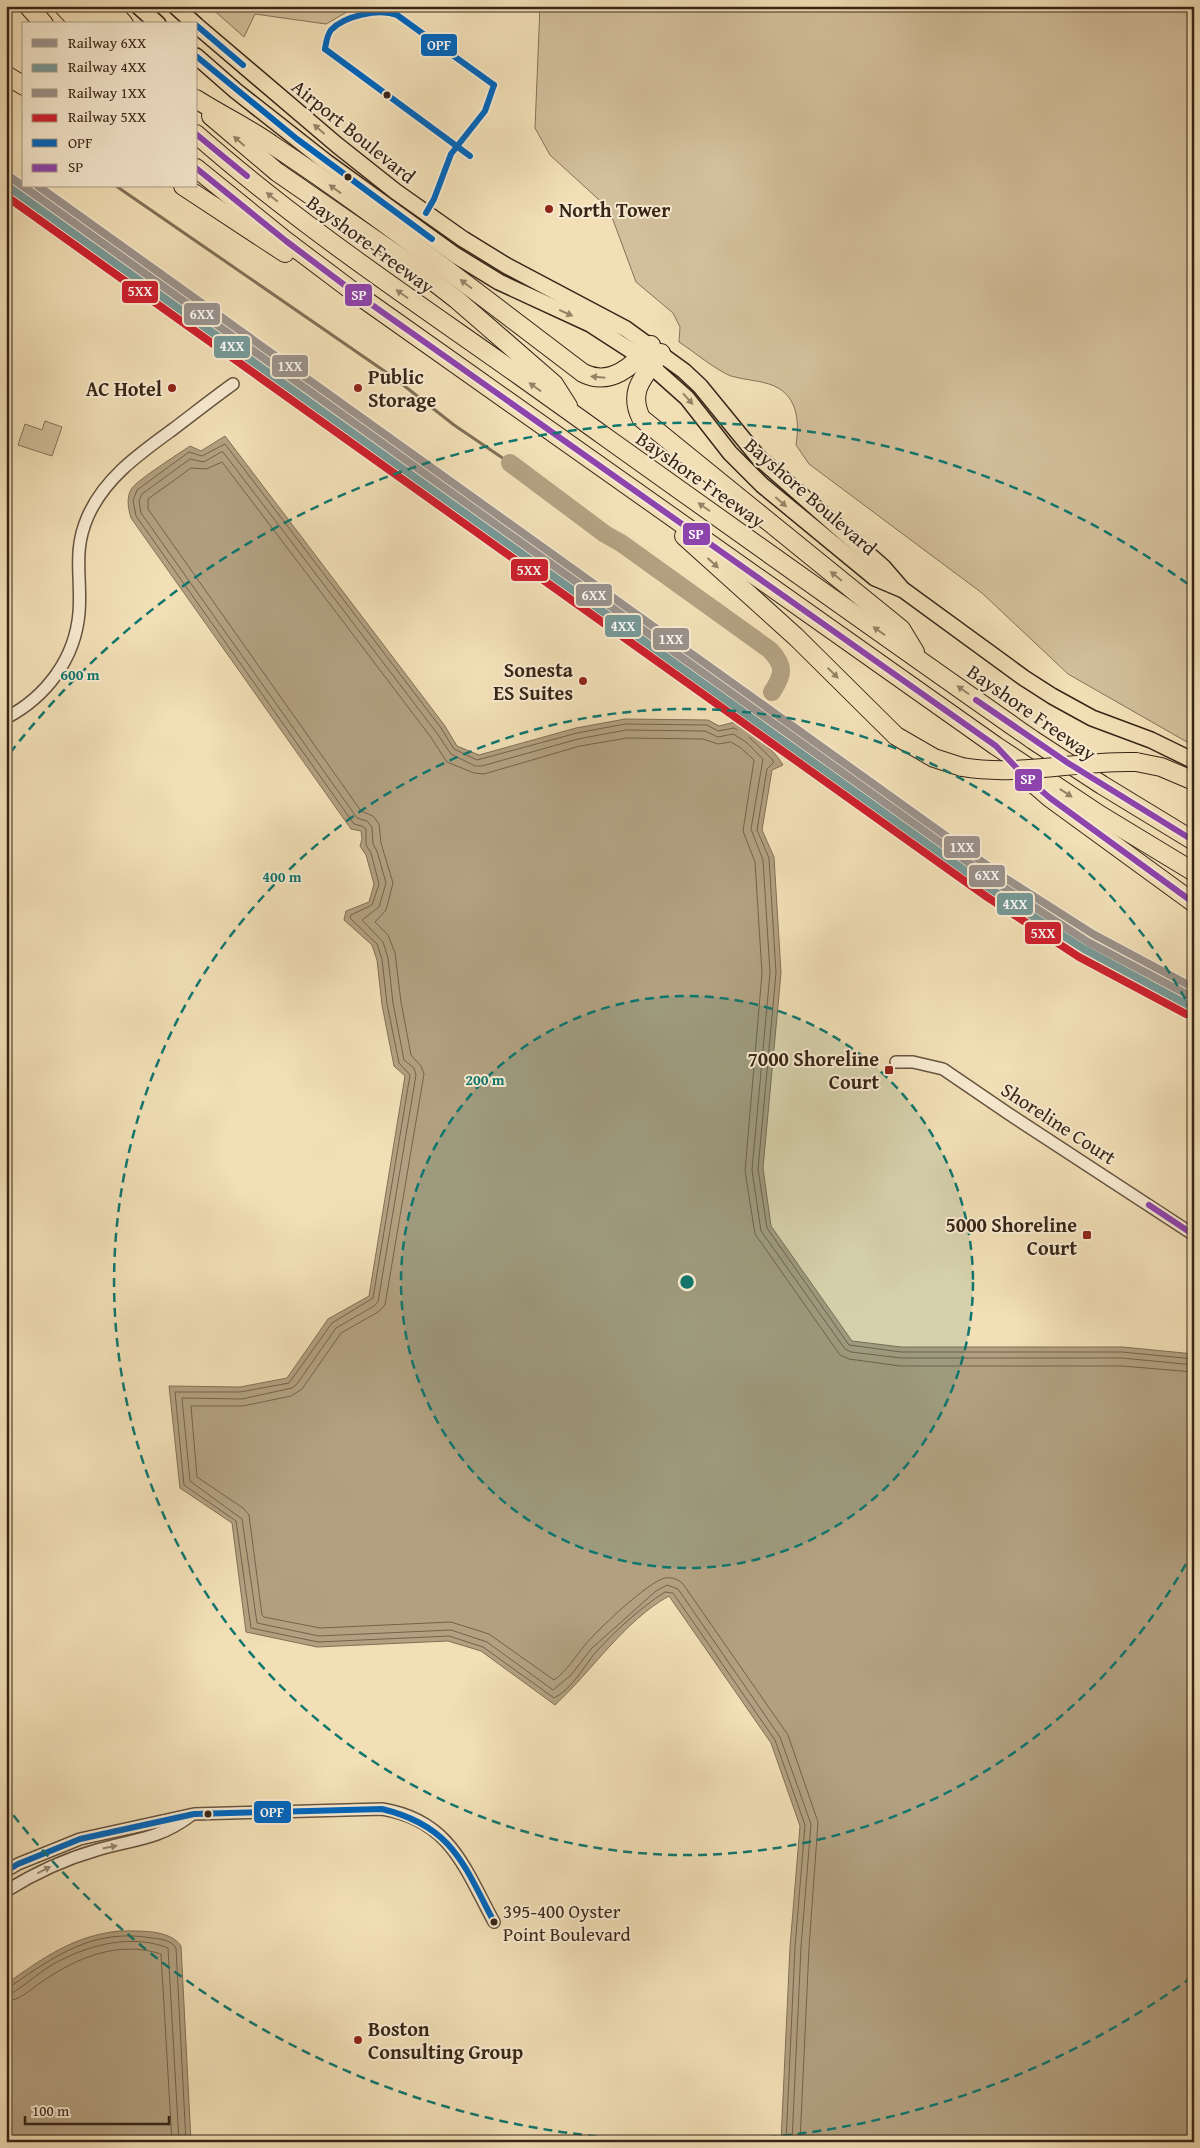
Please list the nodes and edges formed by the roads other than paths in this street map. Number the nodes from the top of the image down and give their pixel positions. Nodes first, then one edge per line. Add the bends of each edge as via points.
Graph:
1 (28, 6) edge
2 (63, 6) edge
3 (84, 6) edge
4 (108, 6) edge
5 (138, 6) edge
6 (175, 6) edge
7 (42, 22) edge
8 (78, 22) edge
9 (100, 22) edge
10 (122, 22) edge
11 (156, 22) edge
12 (194, 22) edge
13 (198, 26) edge
14 (198, 58) edge
15 (6, 75) edge
16 (22, 85) edge
17 (198, 102) edge
18 (198, 103) edge
19 (198, 136) edge
20 (198, 170) edge
21 (185, 188) edge
22 (651, 355) junction
23 (233, 384) dead end
24 (487, 384) junction
25 (575, 416) junction
26 (640, 494) junction
27 (919, 659) junction
28 (6, 718) edge
29 (1108, 725) junction
30 (996, 746) junction
31 (1194, 761) edge
32 (1194, 772) edge
33 (1194, 781) edge
34 (1194, 841) edge
35 (1194, 872) edge
36 (1194, 904) edge
37 (896, 1062) dead end
38 (1194, 1235) edge
39 (194, 1814) junction
40 (58, 1848) junction
41 (63, 1861) junction
42 (6, 1871) edge
43 (6, 1891) edge
44 (494, 1922) dead end

1 - 7 highway
2 - 8 highway
3 - 9 highway
4 - 10 highway
5 - 11 main road
6 - 12 main road, Airport Boulevard
22 -> 13 main road, Airport Boulevard via 612,321 507,266 364,168
14 -> 22 main road, Airport Boulevard via 325,161 455,255 499,282
15 - 16 highway
22 -> 17 highway via 611,377 592,377 583,373 291,157
25 -> 18 highway via 554,384 470,310 416,268 276,172
25 -> 19 highway, Bayshore Freeway via 340,250
20 - 24 highway via 318,266
21 - 24 highway
27 -> 22 highway via 900,629 641,418 636,389
22 - 29 main road, Bayshore Boulevard via 730,453 768,490 875,578 902,589 1052,696
23 - 28 street via 142,451 103,492 88,515 81,536 77,563 79,614 66,660 39,695
24 - 26 highway
27 -> 25 highway, Bayshore Freeway
26 - 30 highway
26 -> 33 highway, bridge via 817,657 885,726 921,752 962,767 1007,771 1099,762 1136,762 1161,767
34 -> 27 highway, Bayshore Freeway via 1061,758
29 - 31 main road, Bayshore Boulevard
29 - 32 main road, Bayshore Boulevard
30 -> 35 highway
30 - 36 highway via 1050,798
37 - 38 street, Shoreline Court via 913,1062 943,1069
39 - 40 street via 80,1839
41 -> 39 street via 161,1834
39 - 44 street via 346,1808 403,1812 434,1829 449,1844
40 - 41 street
40 - 42 street
43 -> 41 street

